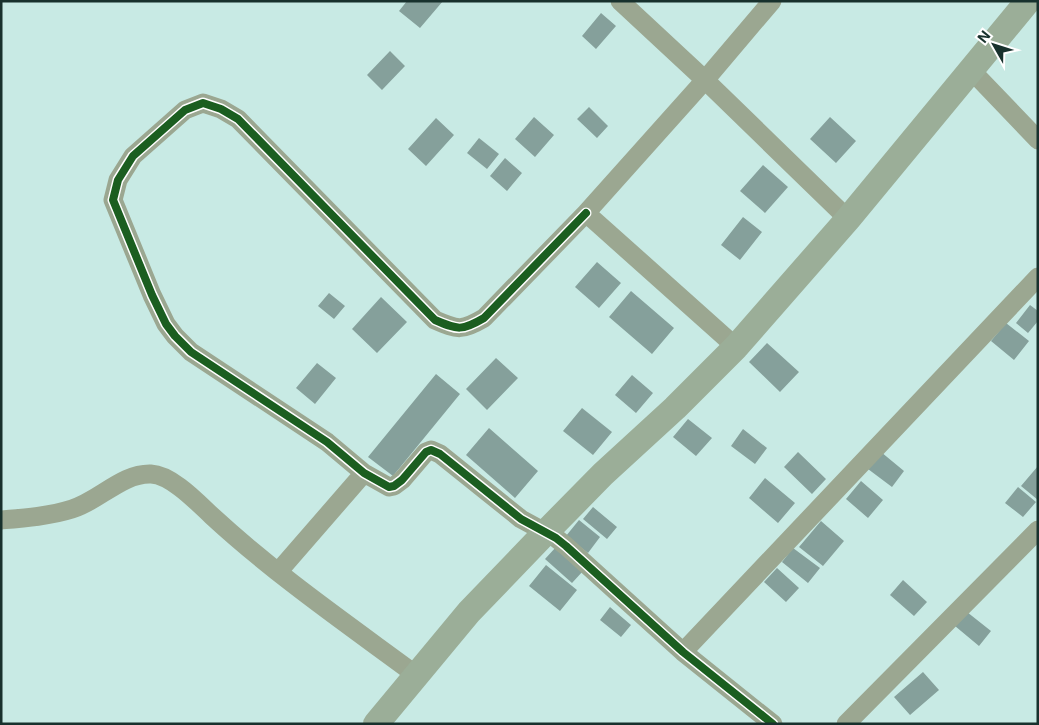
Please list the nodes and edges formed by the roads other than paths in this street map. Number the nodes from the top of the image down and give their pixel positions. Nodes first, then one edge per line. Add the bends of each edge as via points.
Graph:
1 (620, 1) edge
2 (772, 1) edge
3 (1028, 1) edge
4 (971, 70) junction
5 (705, 80) junction
6 (1038, 140) edge
7 (586, 213) junction
8 (848, 220) junction
9 (1038, 277) edge
10 (736, 347) junction
11 (364, 473) junction
12 (1, 520) edge
13 (1038, 530) edge
14 (545, 532) junction
15 (278, 572) junction
16 (683, 652) junction
17 (416, 675) junction
18 (376, 724) edge
19 (773, 724) edge
20 (846, 724) edge

1 - 5 street
2 - 5 street
3 - 4 street
4 - 6 street
4 - 8 street
5 - 7 street
5 - 8 street
7 - 10 street
7 - 11 street via 484,318 469,327 454,328 435,320 238,119 221,109 203,102 185,110 134,156 118,180 113,200 166,324 191,352 327,442
8 - 10 street
9 - 16 street
10 - 14 street
11 - 14 street via 389,487 394,486 431,450 521,519
11 - 15 street
12 - 15 street via 73,509 136,475 152,474 174,484
13 - 20 street
14 - 16 street via 566,546
14 - 17 street via 469,612
15 - 17 street
16 - 19 street
17 - 18 street

